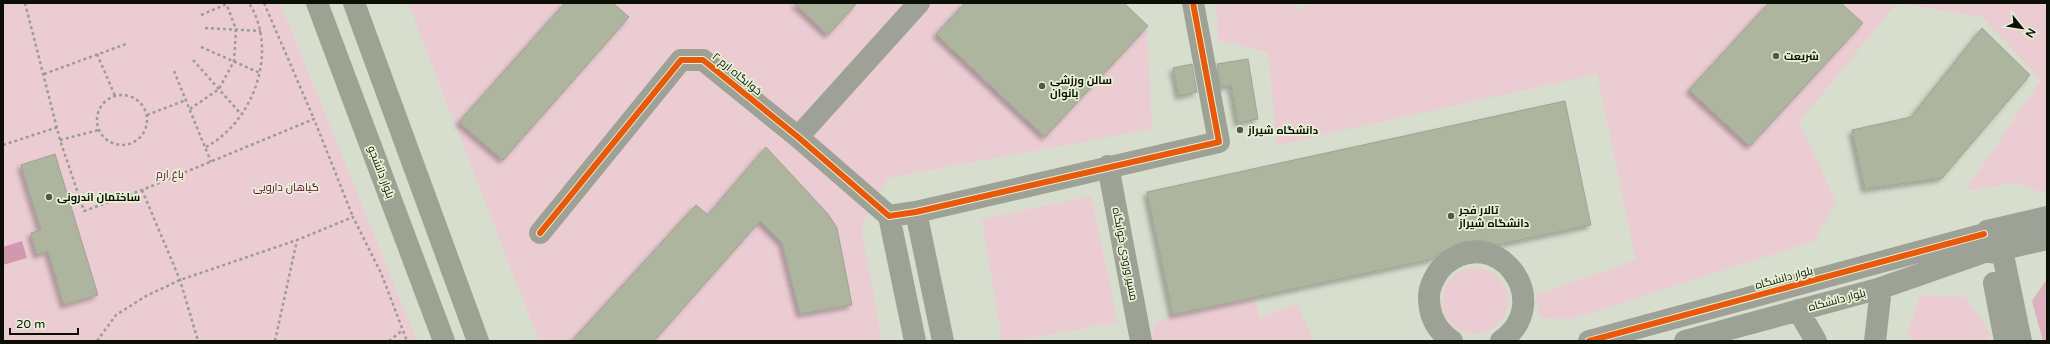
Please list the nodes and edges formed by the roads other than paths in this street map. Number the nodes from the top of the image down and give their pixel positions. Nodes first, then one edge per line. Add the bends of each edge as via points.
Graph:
1 (317, 3) edge
2 (354, 3) edge
3 (919, 3) edge
4 (1193, 3) edge
5 (798, 138) junction
6 (1108, 166) junction
7 (916, 212) junction
8 (889, 216) junction
9 (2047, 217) edge
10 (540, 233) dead end
11 (2047, 239) edge
12 (1994, 244) junction
13 (1881, 288) junction
14 (1798, 310) junction
15 (2014, 340) edge
16 (444, 341) edge
17 (478, 341) edge
18 (915, 341) edge
19 (943, 341) edge
20 (1141, 341) edge
21 (1452, 341) edge
22 (1501, 341) edge
23 (1589, 341) edge
24 (1685, 341) edge
25 (1816, 341) edge
26 (1875, 341) edge

1 - 16 main road, بلوار دانشجو
2 - 17 main road
3 - 5 street
4 - 6 street via 1219,142
5 - 8 street, خوابگاه ارم ۲
5 - 10 street, خوابگاه ارم ۲ via 703,60 681,60
6 - 7 street
6 - 20 street, مسیر ورودی خوابگاه
7 - 8 street
7 - 19 street
8 - 18 street
9 - 12 street, بلوار دانشکاه
11 - 12 street, بلوار دانشکاه
12 - 13 street, بلوار دانشکاه
12 - 15 street
12 - 23 street, بلوار دانشگاه
13 - 14 street, بلوار دانشکاه
13 - 26 street
14 - 24 street, بلوار دانشکاه
14 - 25 street
21 - 22 street via 1435,325 1430,311 1432,281 1441,268 1452,259 1482,252 1498,258 1512,268 1523,293 1522,314 1514,329

